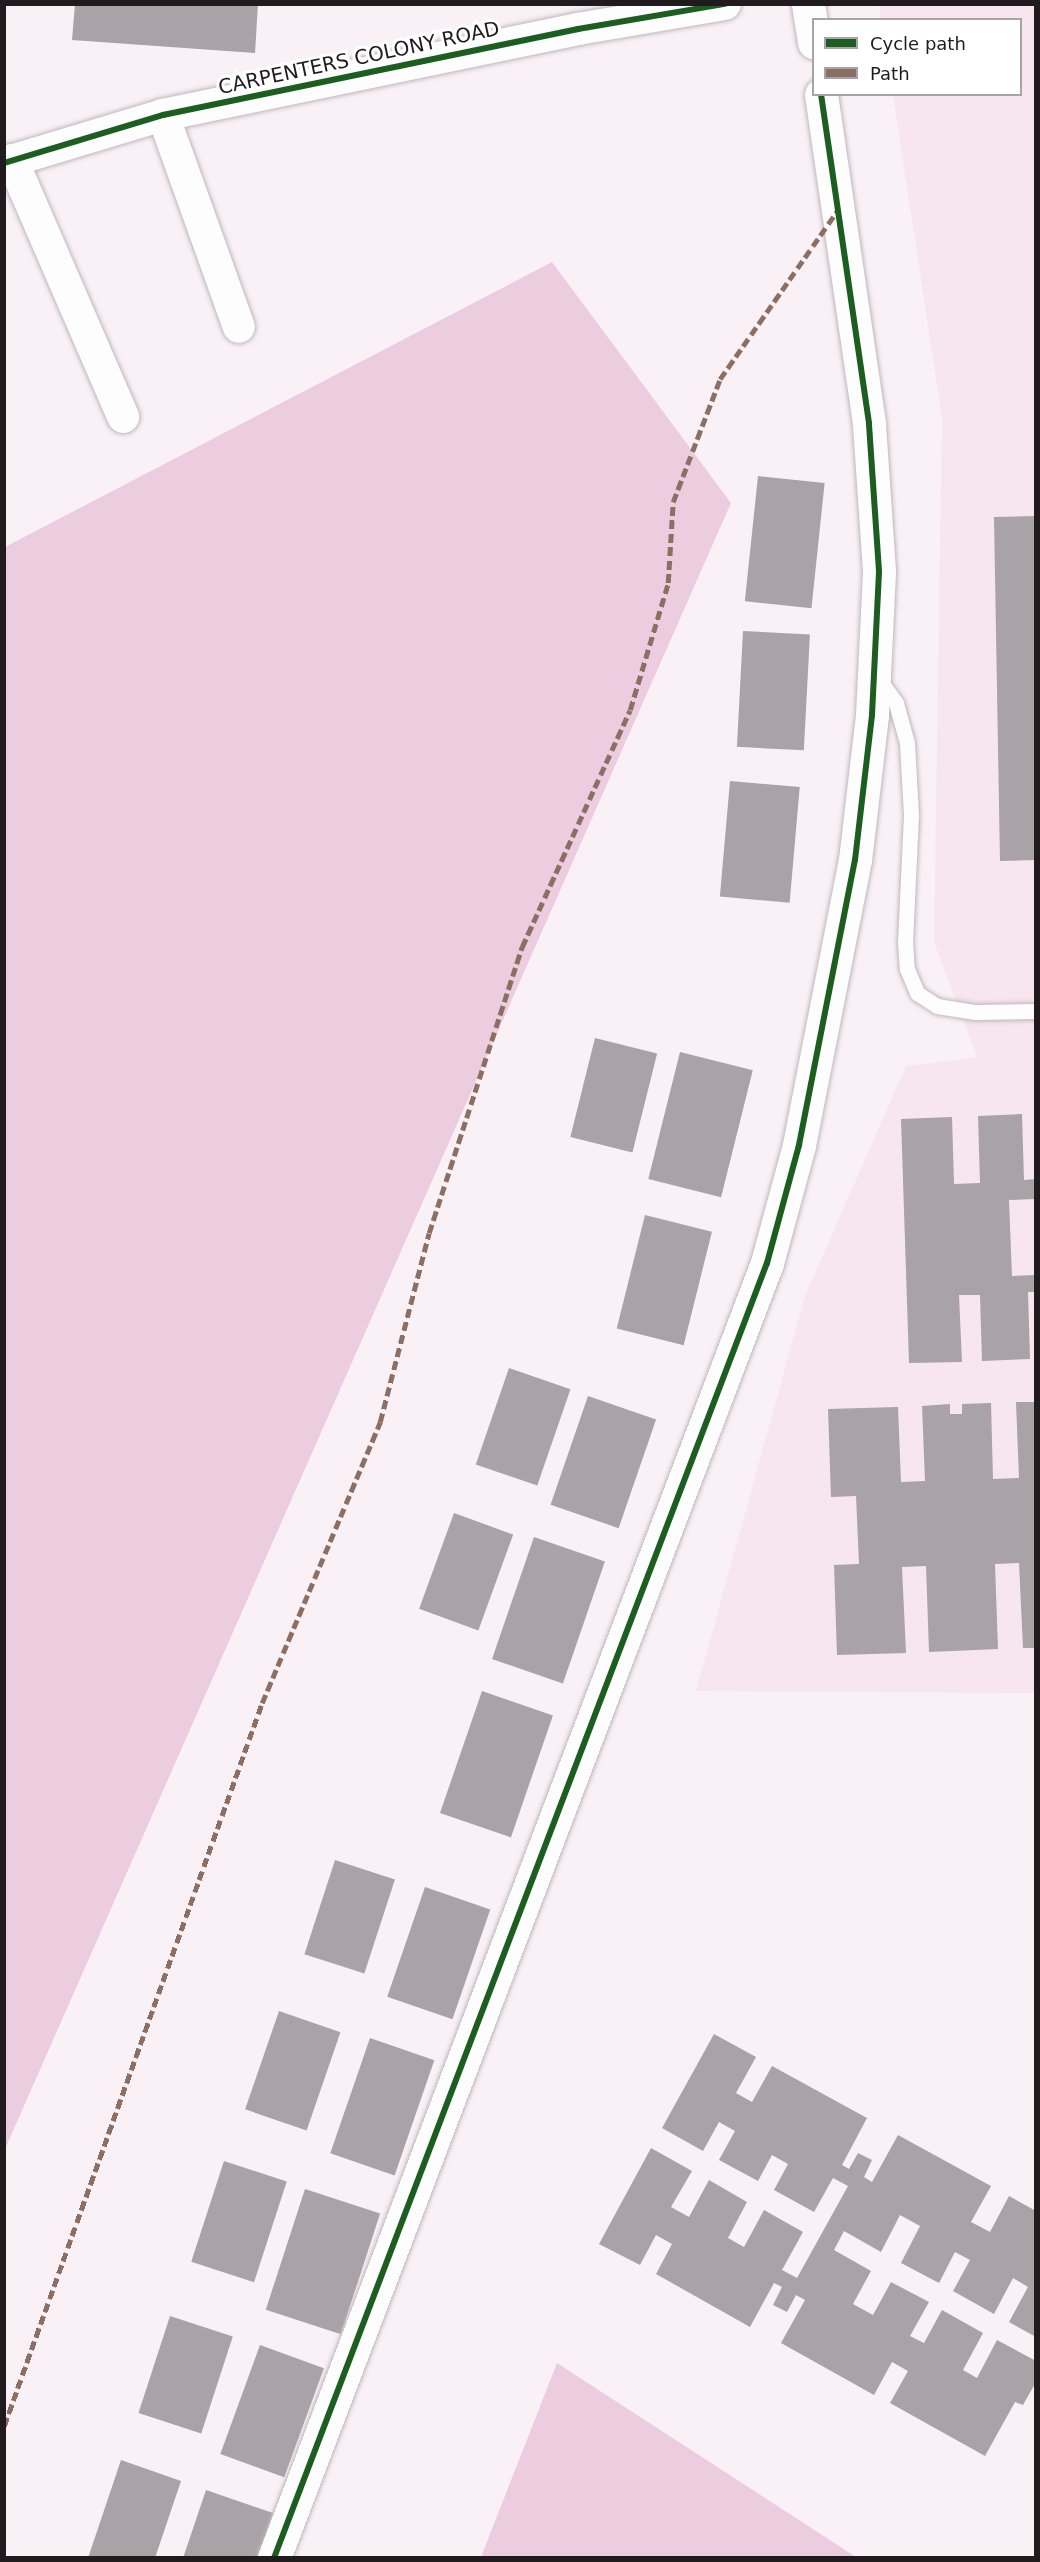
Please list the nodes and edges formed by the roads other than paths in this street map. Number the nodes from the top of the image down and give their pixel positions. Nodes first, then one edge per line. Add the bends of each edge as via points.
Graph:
1 (726, 4) edge
2 (808, 4) edge
3 (812, 35) edge
4 (821, 96) edge
5 (163, 115) junction
6 (8, 161) edge
7 (239, 327) dead end
8 (123, 417) dead end
9 (873, 671) junction
10 (1035, 1011) edge
11 (274, 2558) edge

1 - 5 street, CARPENTERS COLONY ROAD via 578,29
2 - 3 street
4 - 9 street via 869,423 879,572
5 - 6 street, CARPENTERS COLONY ROAD
5 - 7 street
6 - 8 street
9 - 10 lane via 896,703 907,743 911,815 905,942 907,969 917,993 938,1006 976,1012
9 - 11 street via 855,860 799,1145 766,1263

